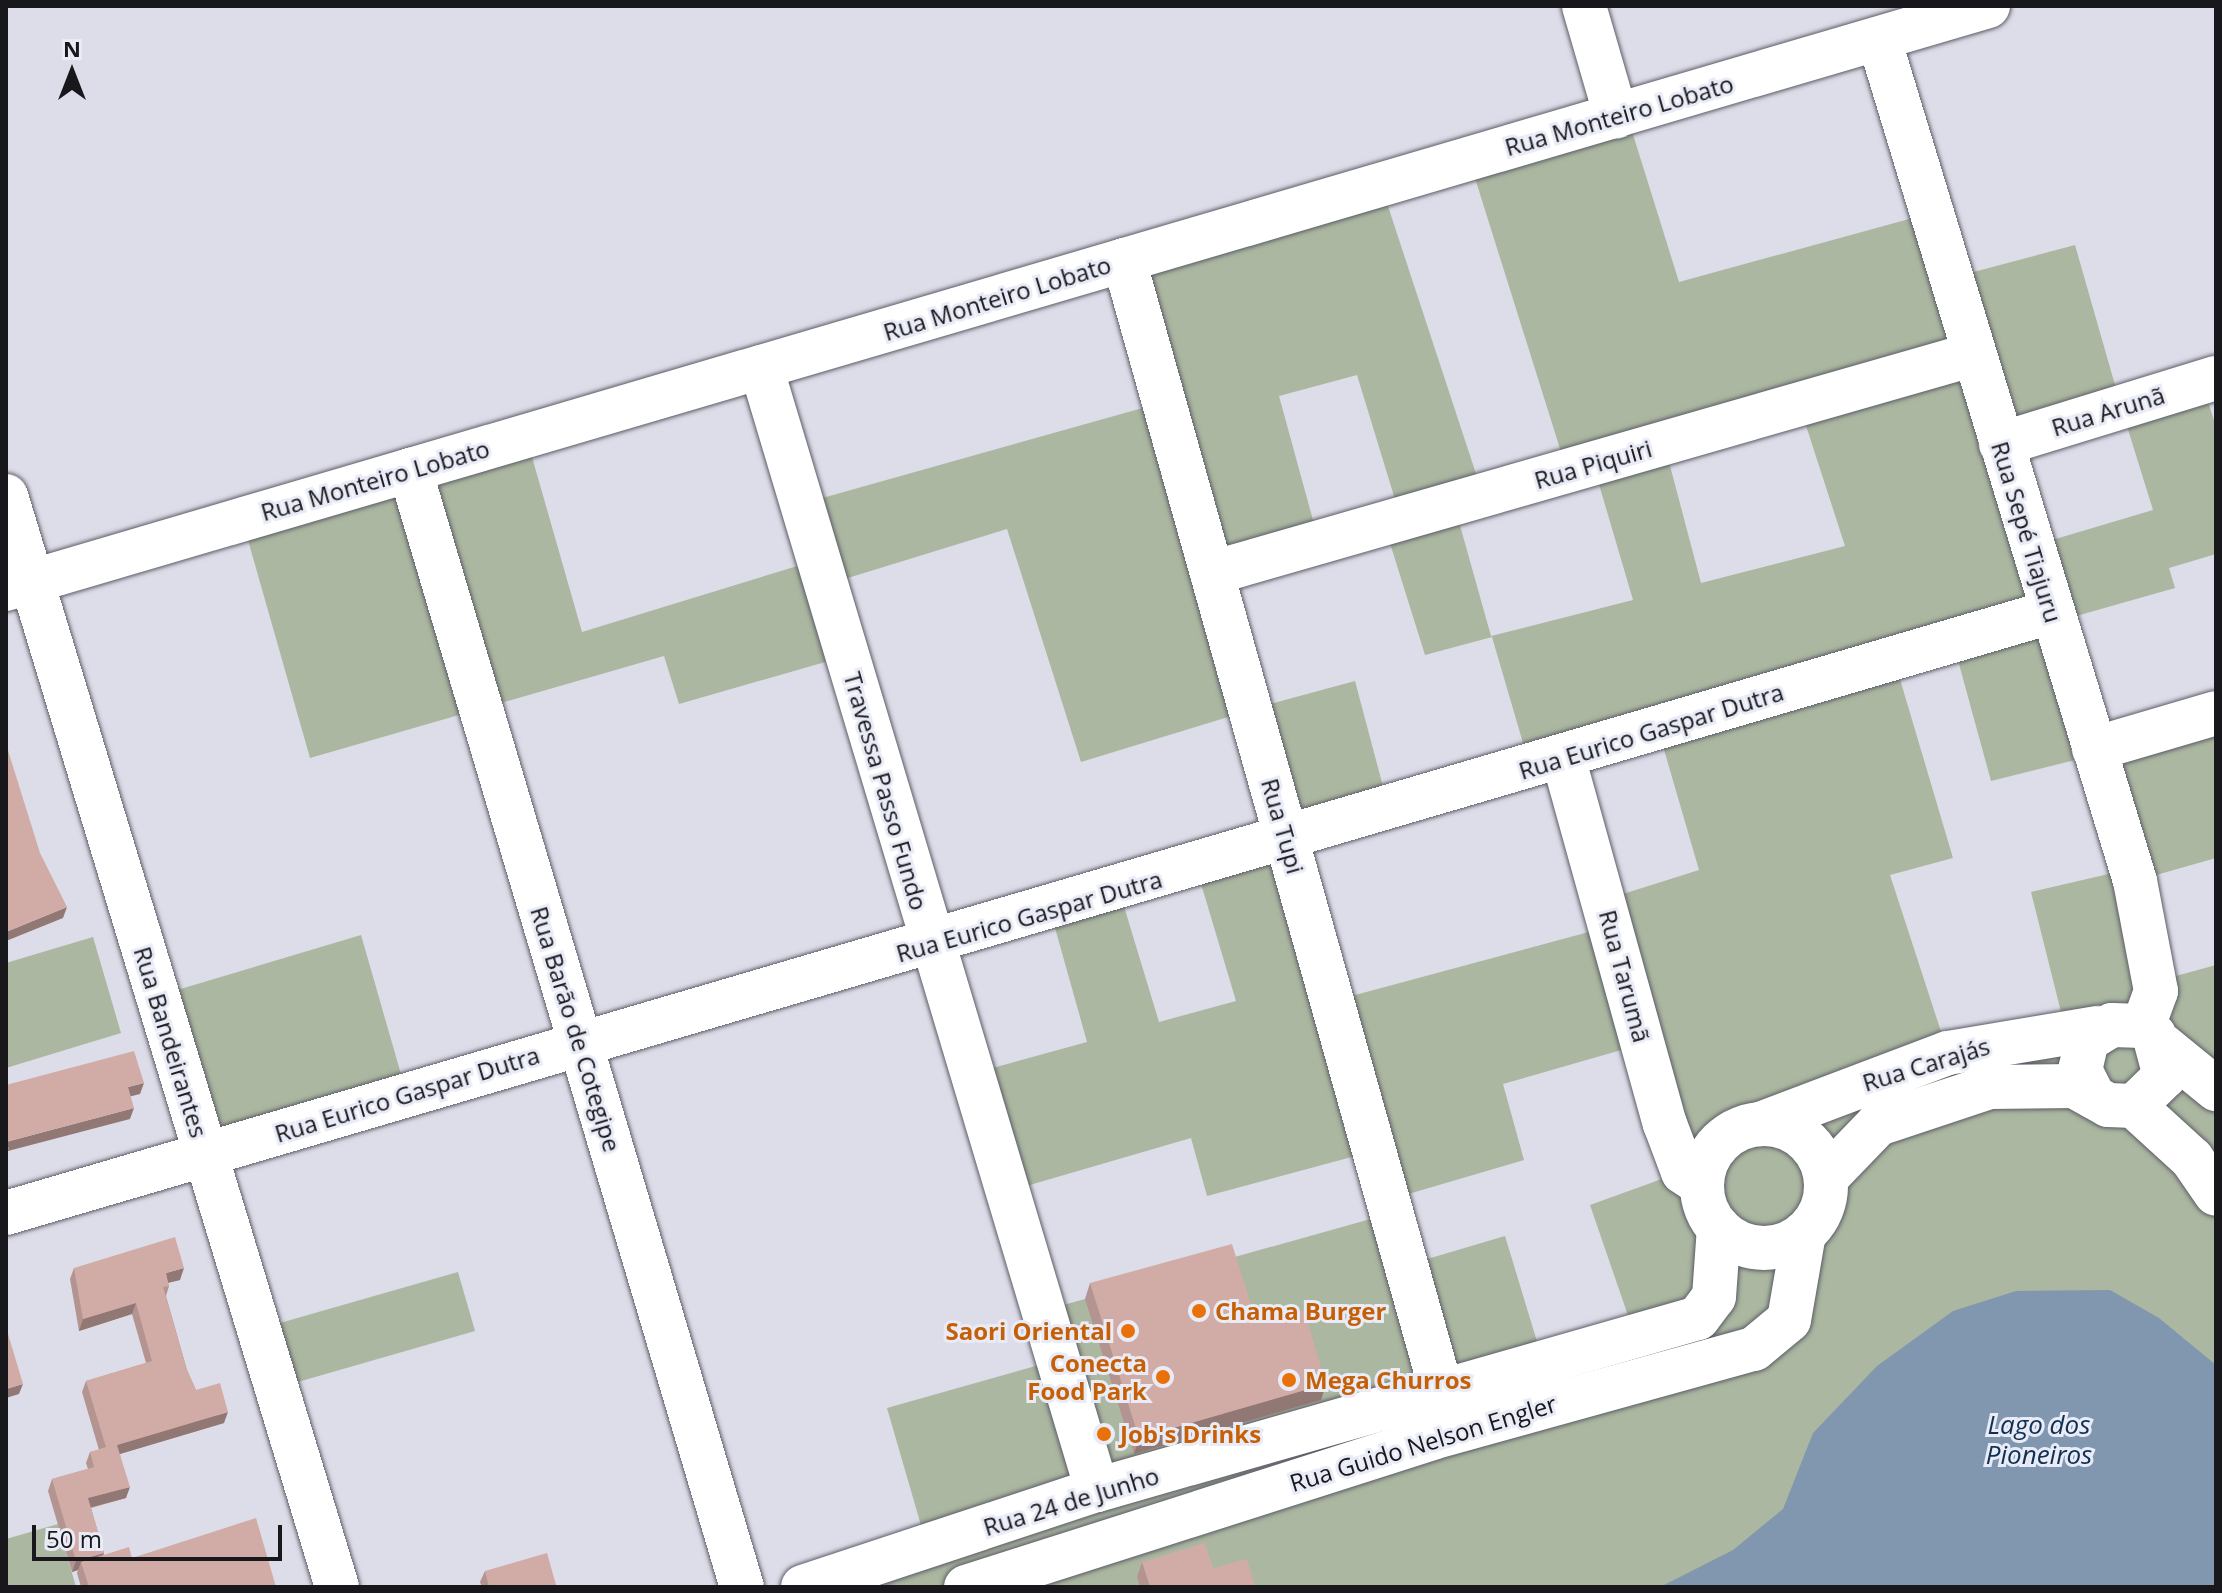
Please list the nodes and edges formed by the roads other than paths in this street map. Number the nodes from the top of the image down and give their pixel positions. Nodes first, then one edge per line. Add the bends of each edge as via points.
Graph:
1 (1584, 6) edge
2 (1988, 6) edge
3 (1879, 39) junction
4 (1616, 116) junction
5 (1124, 260) junction
6 (1974, 354) junction
7 (761, 367) junction
8 (2216, 378) edge
9 (2001, 444) junction
10 (410, 470) junction
11 (6, 496) edge
12 (1212, 573) junction
13 (18, 585) edge
14 (2051, 612) junction
15 (2216, 713) edge
16 (2094, 749) junction
17 (1563, 757) junction
18 (1287, 839) junction
19 (931, 945) junction
20 (2098, 1028) junction
21 (2152, 1035) junction
22 (579, 1041) junction
23 (2216, 1089) edge
24 (2114, 1102) junction
25 (1665, 1124) junction
26 (1744, 1130) junction
27 (206, 1155) junction
28 (1826, 1178) junction
29 (1702, 1185) junction
30 (2216, 1194) edge
31 (6, 1213) edge
32 (1719, 1228) junction
33 (1804, 1233) junction
34 (1442, 1393) junction
35 (1097, 1490) junction
36 (337, 1587) edge
37 (742, 1587) edge
38 (803, 1587) edge
39 (966, 1587) edge

1 - 4 street
2 - 3 street, Rua Monteiro Lobato
3 - 4 street, Rua Monteiro Lobato
3 - 6 street, Rua Sepé Tiajuru
4 - 5 street, Rua Monteiro Lobato
5 - 7 street, Rua Monteiro Lobato
5 - 12 street, Rua Tupi
6 - 9 street, Rua Sepé Tiajuru
6 - 12 street, Rua Piquiri
7 - 10 street, Rua Monteiro Lobato
7 - 19 street, Travessa Passo Fundo
8 - 9 street, Rua Arunã
9 - 14 street, Rua Sepé Tiajuru
10 - 13 street, Rua Monteiro Lobato
10 - 22 street, Rua Barão de Cotegipe
11 - 13 street, Rua Bandeirantes
12 - 18 street, Rua Tupi
13 - 27 street, Rua Bandeirantes
14 - 16 street, Rua Sepé Tiajuru
14 - 17 street, Rua Eurico Gaspar Dutra
15 - 16 street
16 - 21 street, Rua Sepé Tiajuru via 2153,967
17 - 18 street, Rua Eurico Gaspar Dutra
17 - 25 street, Rua Tarumã
18 - 19 street, Rua Eurico Gaspar Dutra
18 - 34 street, Rua Tupi
19 - 22 street, Rua Eurico Gaspar Dutra
19 - 35 street, Travessa Passo Fundo
20 - 21 street
20 - 24 street via 2081,1053 2080,1070
20 - 26 street, Rua Carajás via 1948,1053
21 - 23 street
21 - 24 street via 2165,1076
22 - 27 street, Rua Eurico Gaspar Dutra
22 - 37 street, Rua Barão de Cotegipe
24 - 28 street via 2074,1086 2022,1083 1952,1097 1878,1124
24 - 30 street via 2184,1150
25 - 26 street, Rua Carajás via 1691,1140
25 - 29 street, Rua Tarumã via 1683,1172
26 - 28 street via 1797,1133
26 - 29 street via 1706,1163
27 - 31 street, Rua Eurico Gaspar Dutra
27 - 36 street, Rua Bandeirantes
28 - 33 street via 1825,1199
29 - 32 street
32 - 33 street via 1760,1248
32 - 34 street, Rua 24 de Junho via 1708,1311
33 - 39 street, Rua Guido Nelson Engler via 1789,1320 1754,1349 1432,1438
34 - 35 street, Rua 24 de Junho
35 - 38 street, Rua 24 de Junho

